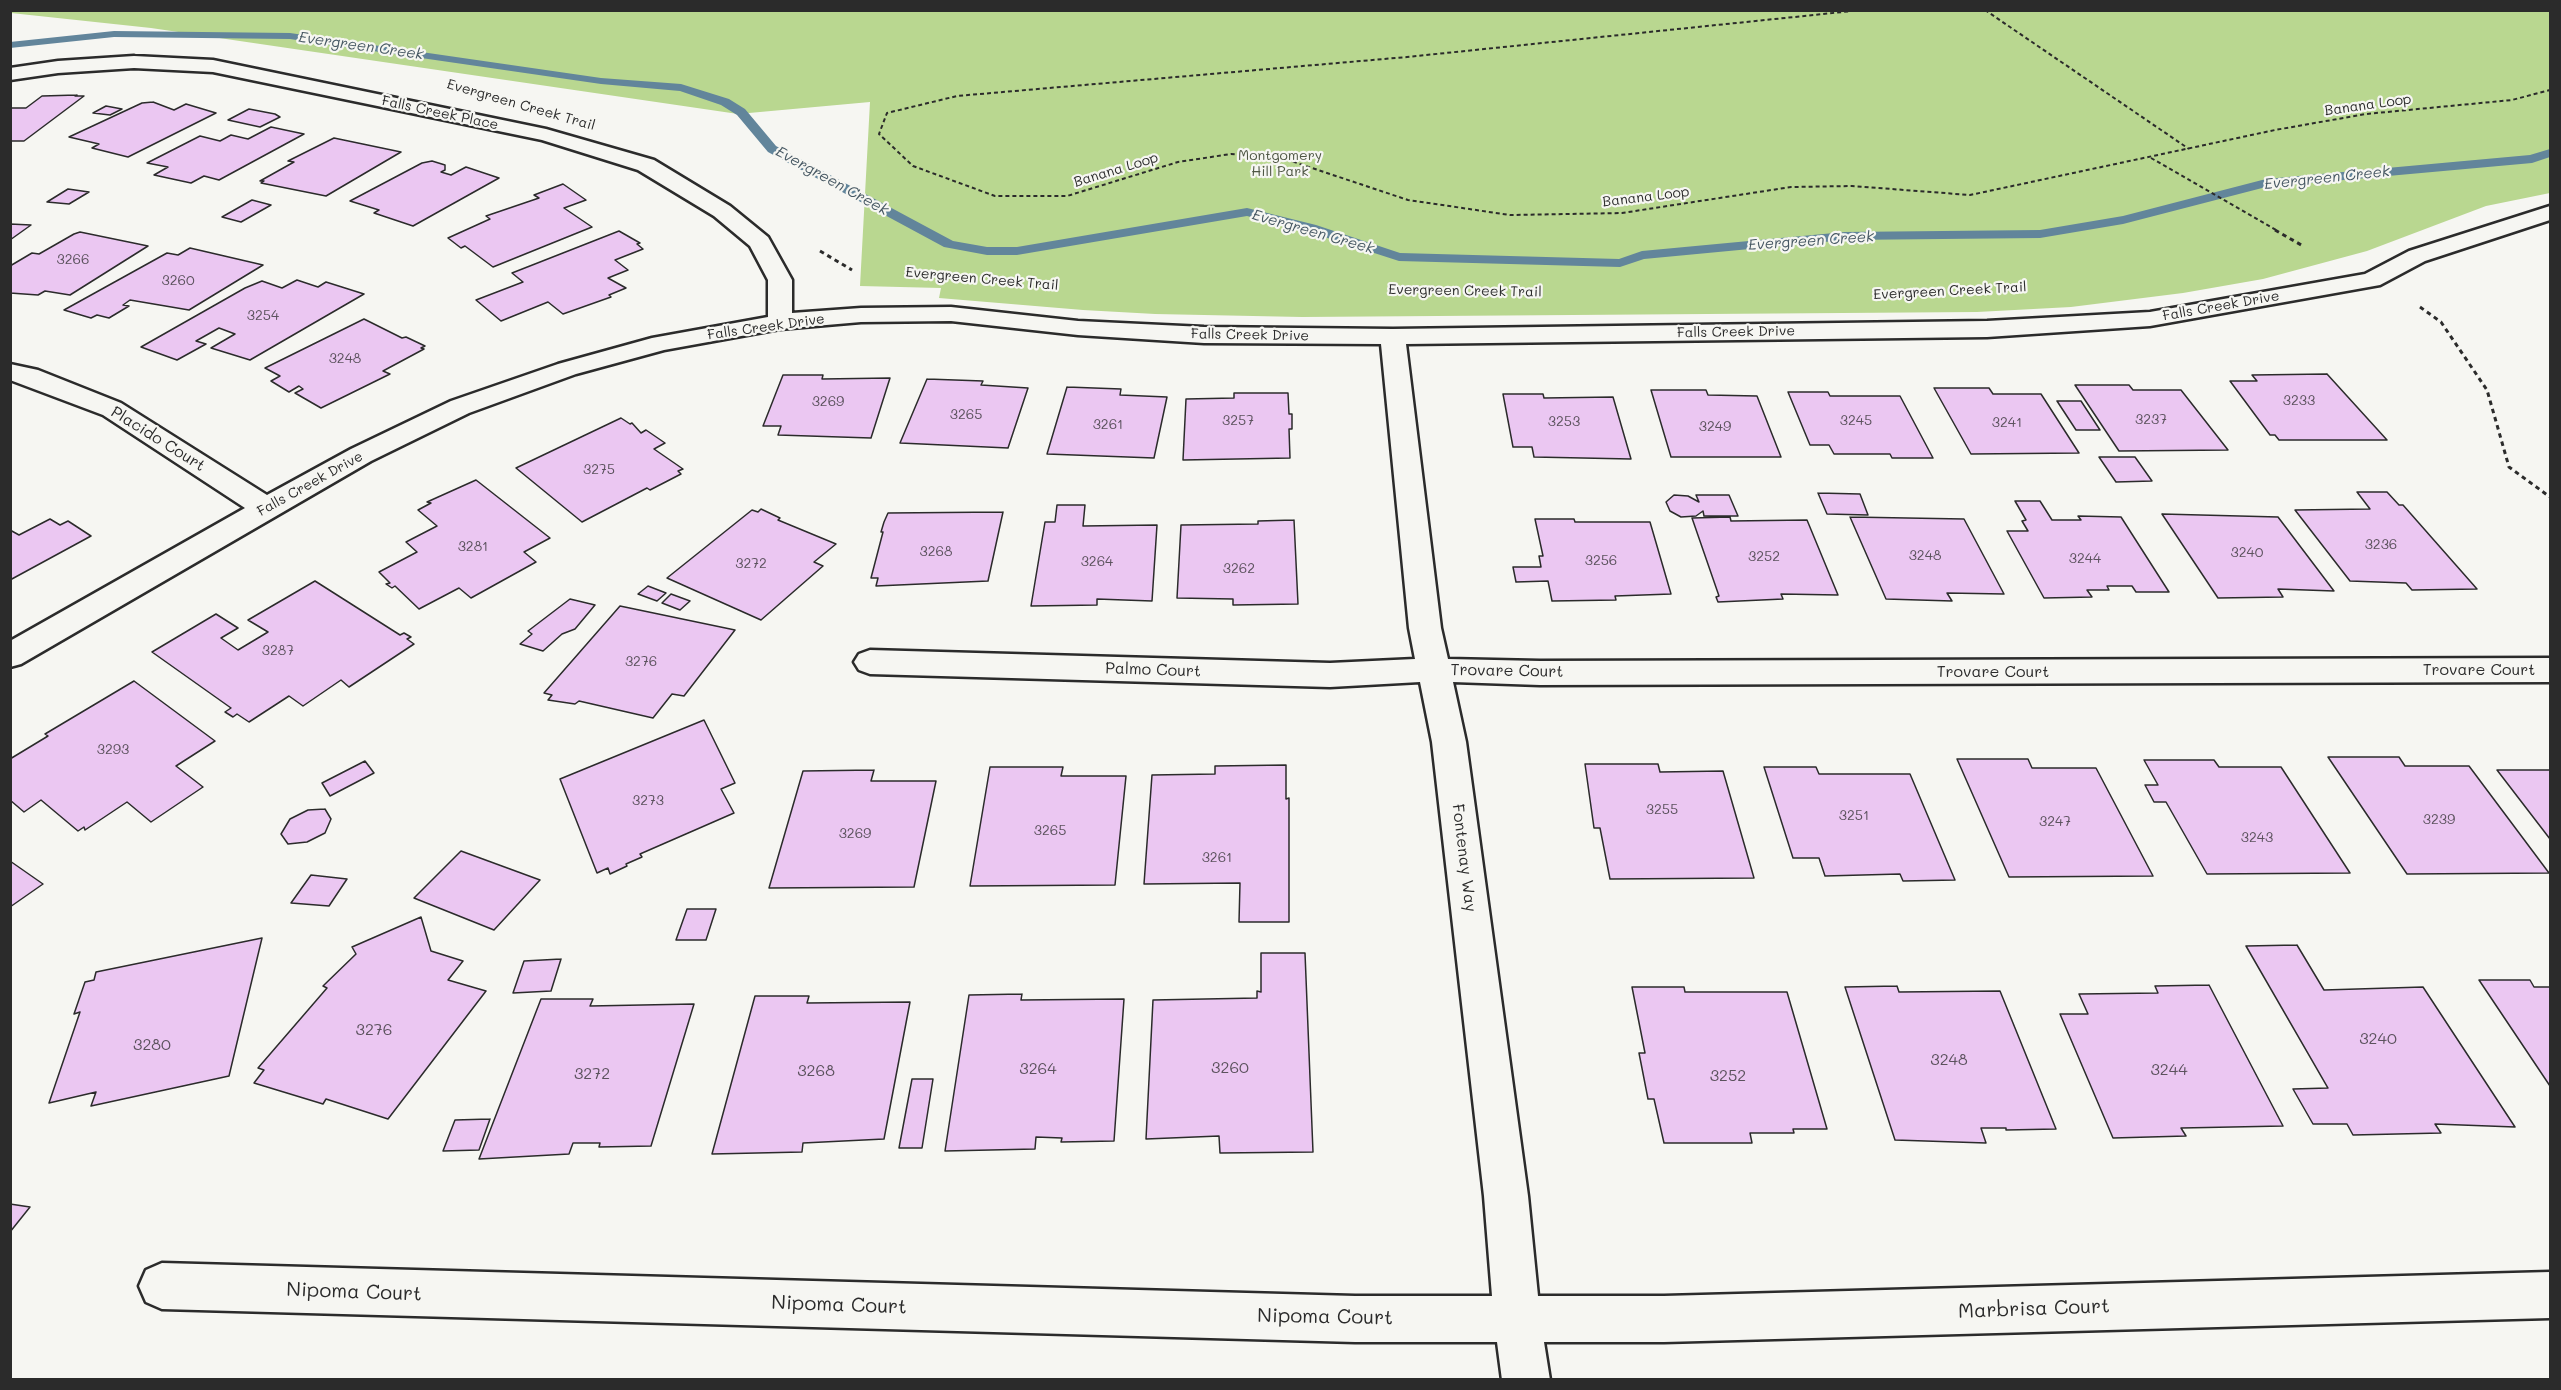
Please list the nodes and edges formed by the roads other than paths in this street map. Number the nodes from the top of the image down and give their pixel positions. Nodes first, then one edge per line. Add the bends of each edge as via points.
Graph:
1 (10, 74) edge
2 (2550, 213) edge
3 (780, 322) junction
4 (1394, 337) junction
5 (10, 372) edge
6 (266, 508) junction
7 (10, 656) edge
8 (870, 663) dead end
9 (1435, 670) junction
10 (2550, 670) edge
11 (162, 1286) dead end
12 (2550, 1295) edge
13 (1517, 1317) junction
14 (1526, 1380) edge

1 - 3 street, Falls Creek Place via 134,62 213,66 546,135 646,165 722,211 760,242 780,280
2 - 4 street, Falls Creek Drive via 2417,256 2372,280 2150,319 1988,329
3 - 4 street, Falls Creek Drive via 861,315 951,314 1078,328 1204,335
3 - 6 street, Falls Creek Drive via 661,343 567,369 460,407 361,455
4 - 9 street, Fontenay Way via 1425,628
5 - 6 street, Placido Court via 112,409
6 - 7 street, Falls Creek Drive
8 - 9 street, Palmo Court via 1330,675
9 - 10 street, Trovare Court
9 - 13 street, Fontenay Way via 1452,765 1506,1196
11 - 13 street, Nipoma Court via 1355,1319
12 - 13 street, Marbrisa Court via 1664,1319
13 - 14 street, Fontenay Way

